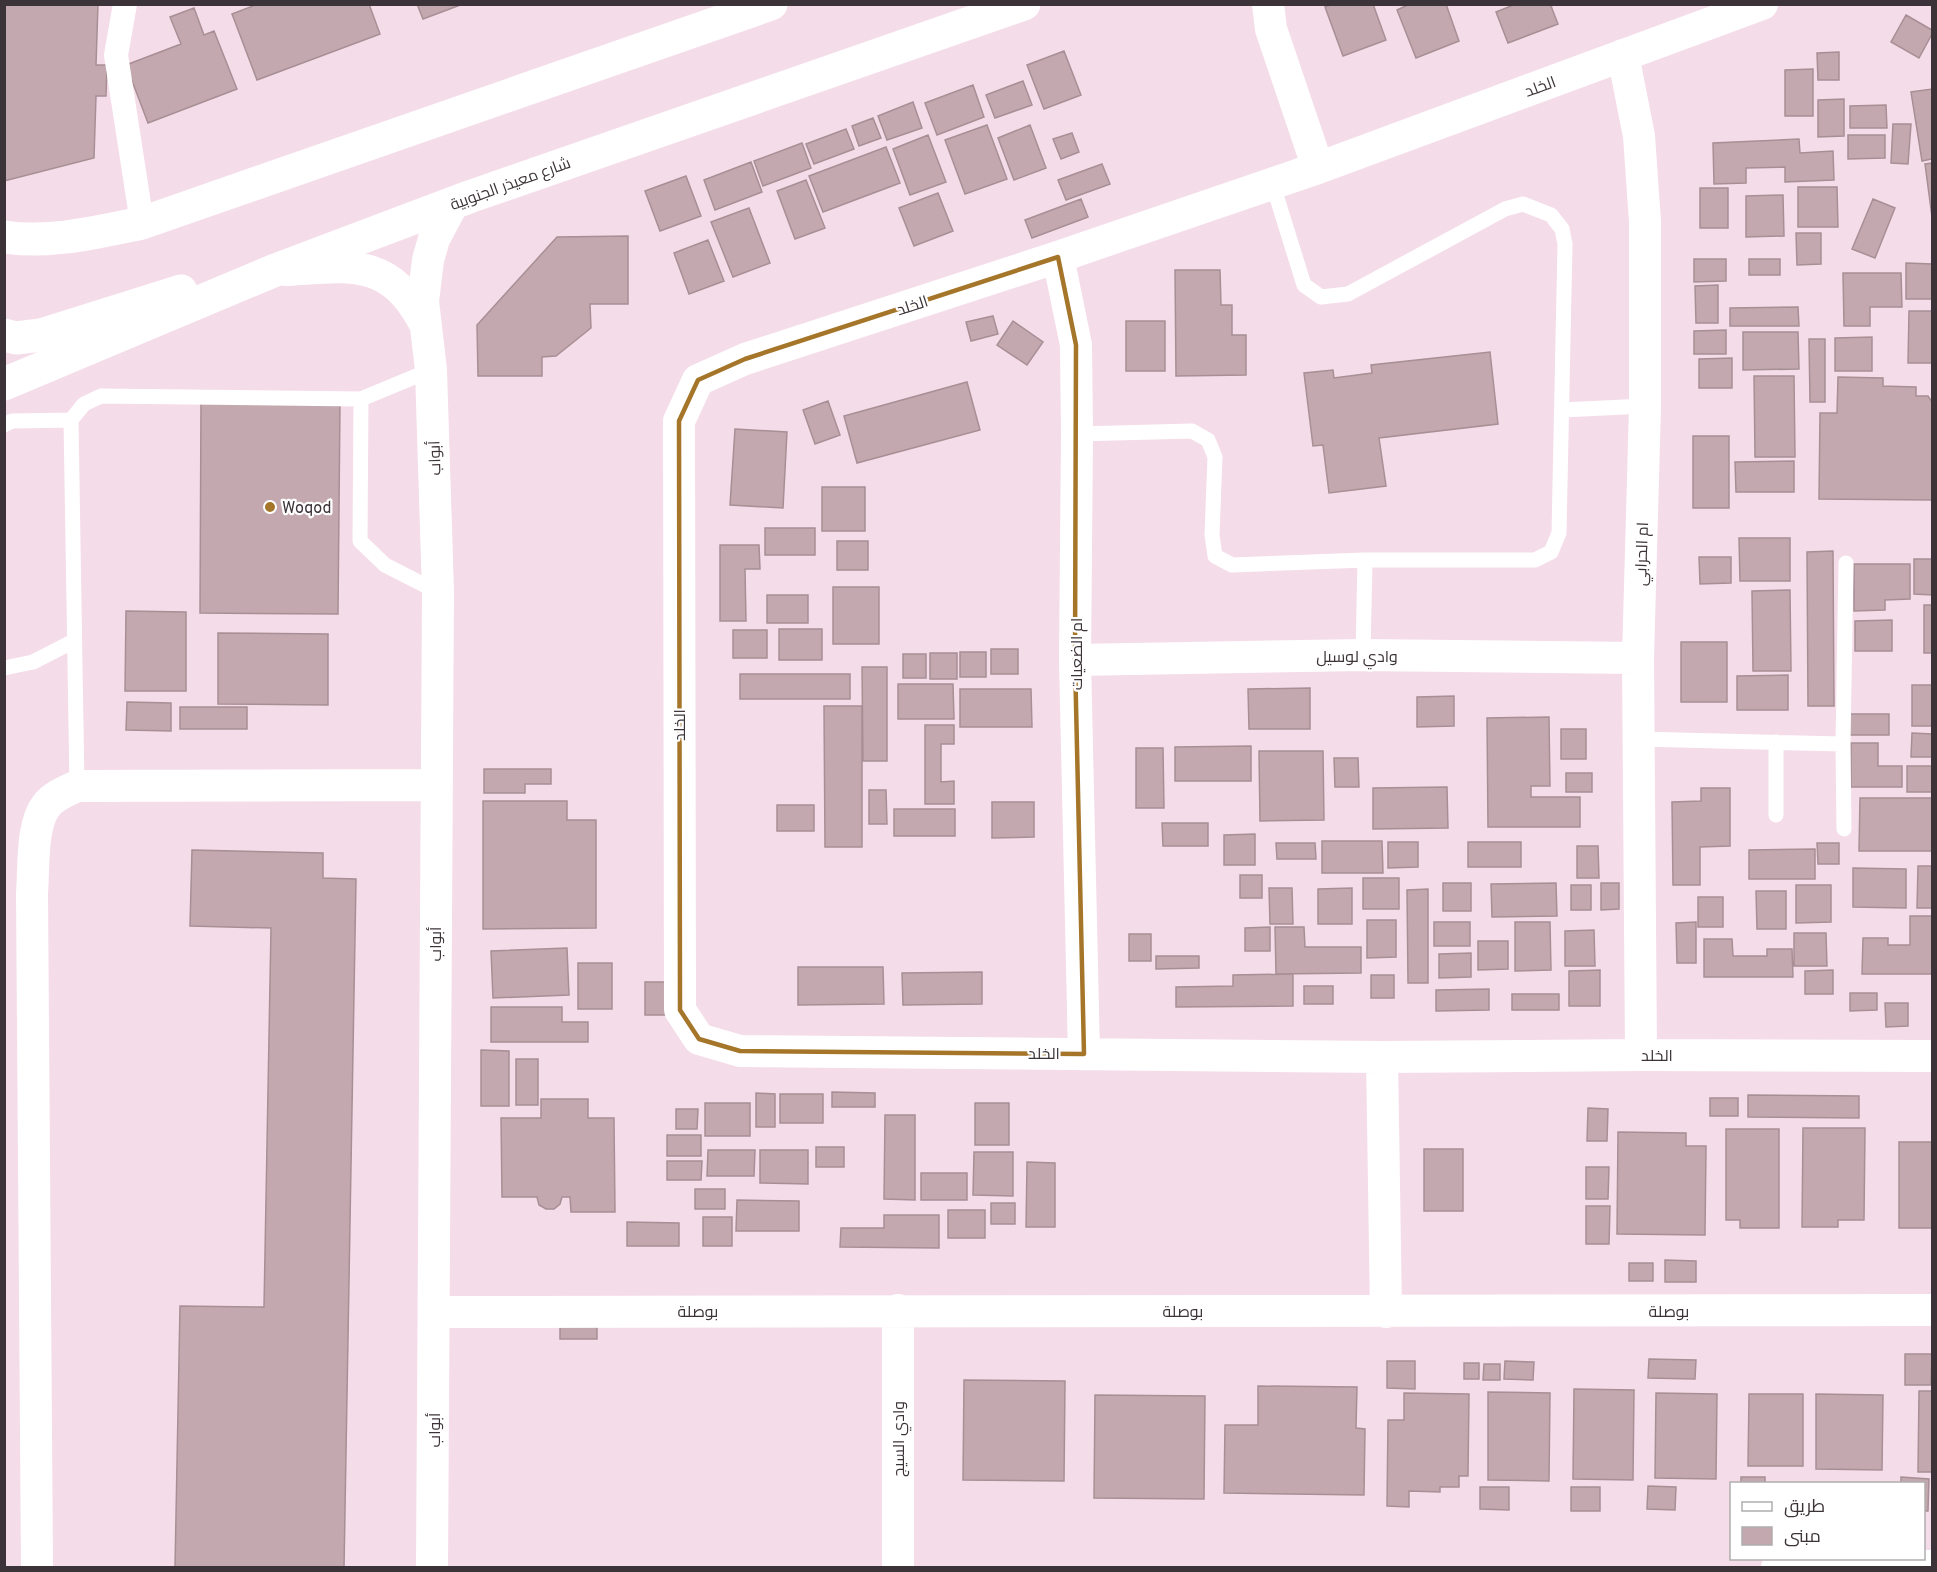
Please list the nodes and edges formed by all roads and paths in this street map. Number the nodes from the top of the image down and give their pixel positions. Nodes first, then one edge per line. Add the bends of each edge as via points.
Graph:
1 (125, 4) edge
2 (771, 4) edge
3 (1024, 4) edge
4 (1762, 4) edge
5 (1265, 13) edge
6 (1623, 55) junction
7 (1318, 168) junction
8 (1272, 182) junction
9 (453, 203) junction
10 (142, 223) junction
11 (4, 237) edge
12 (1059, 257) junction
13 (4, 262) edge
14 (273, 271) junction
15 (424, 322) junction
16 (4, 335) edge
17 (431, 370) junction
18 (4, 384) edge
19 (361, 399) junction
20 (1645, 406) junction
21 (1562, 410) junction
22 (71, 420) junction
23 (4, 425) edge
24 (1077, 434) junction
25 (1365, 560) junction
26 (1846, 563) dead end
27 (438, 592) junction
28 (74, 641) junction
29 (1363, 655) junction
30 (1638, 658) junction
31 (1075, 660) junction
32 (4, 668) edge
33 (1639, 739) junction
34 (1776, 742) junction
35 (1843, 744) junction
36 (436, 785) junction
37 (77, 786) junction
38 (1776, 815) dead end
39 (1844, 829) dead end
40 (1084, 1054) junction
41 (1641, 1055) junction
42 (1932, 1056) edge
43 (1382, 1057) junction
44 (898, 1310) junction
45 (1932, 1311) edge
46 (435, 1312) junction
47 (1386, 1312) junction
48 (1932, 1566) edge
49 (37, 1568) edge
50 (432, 1568) edge
51 (898, 1568) edge
52 (1777, 1568) edge

1 - 10 street via 116,55
2 - 10 street
3 - 9 street, شارع معيذر الجنوبية
4 - 6 street, الخلد
5 - 7 street
6 - 7 street, الخلد
6 - 20 street, ام الحرابي via 1641,157
7 - 8 street, الخلد
8 - 12 street, الخلد
8 - 21 lane via 1304,285 1321,297 1348,294 1504,209 1523,204 1551,215 1562,229 1565,243
9 - 14 street, شارع معيذر الجنوبية
9 - 15 street, أبواب via 428,260
10 - 11 street via 78,236
10 - 13 street via 85,254
12 - 24 street, ام الضعيات via 1076,345
12 - 40 street, الخلد via 745,359 698,380 679,421 680,1010 699,1039 740,1051
14 - 15 street, أبواب via 353,267 376,273 397,285
14 - 16 street via 171,293 41,335 16,339
14 - 18 street, شارع معيذر الجنوبية
15 - 17 street, أبواب
17 - 19 lane
17 - 27 street, أبواب
19 - 22 lane via 101,396 84,404
19 - 27 lane via 360,541 385,566
20 - 21 lane
20 - 30 street, ام الحرابي
21 - 25 lane via 1559,533 1551,552 1535,560
22 - 23 lane via 12,421
22 - 28 lane
24 - 25 lane via 1192,431 1208,440 1215,457 1215,556 1232,566
24 - 31 street, ام الضعيات
25 - 29 lane
26 - 35 lane
27 - 36 street, أبواب
28 - 32 lane via 33,662
28 - 37 lane
29 - 30 street, وادي لوسيل
29 - 31 street, وادي لوسيل
30 - 33 street, ام الحرابي
31 - 40 street, ام الضعيات
33 - 34 lane
33 - 41 street, ام الحرابي
34 - 35 lane
34 - 38 lane
35 - 39 lane
36 - 37 street
36 - 46 street, أبواب
37 - 49 street via 46,806 33,861
40 - 43 street, الخلد
41 - 42 street, الخلد
41 - 43 street, الخلد
43 - 47 street
44 - 46 street, بوصلة
44 - 47 street, بوصلة
44 - 51 street, وادي السيج
45 - 47 street, بوصلة
46 - 50 street, أبواب
48 - 52 street

